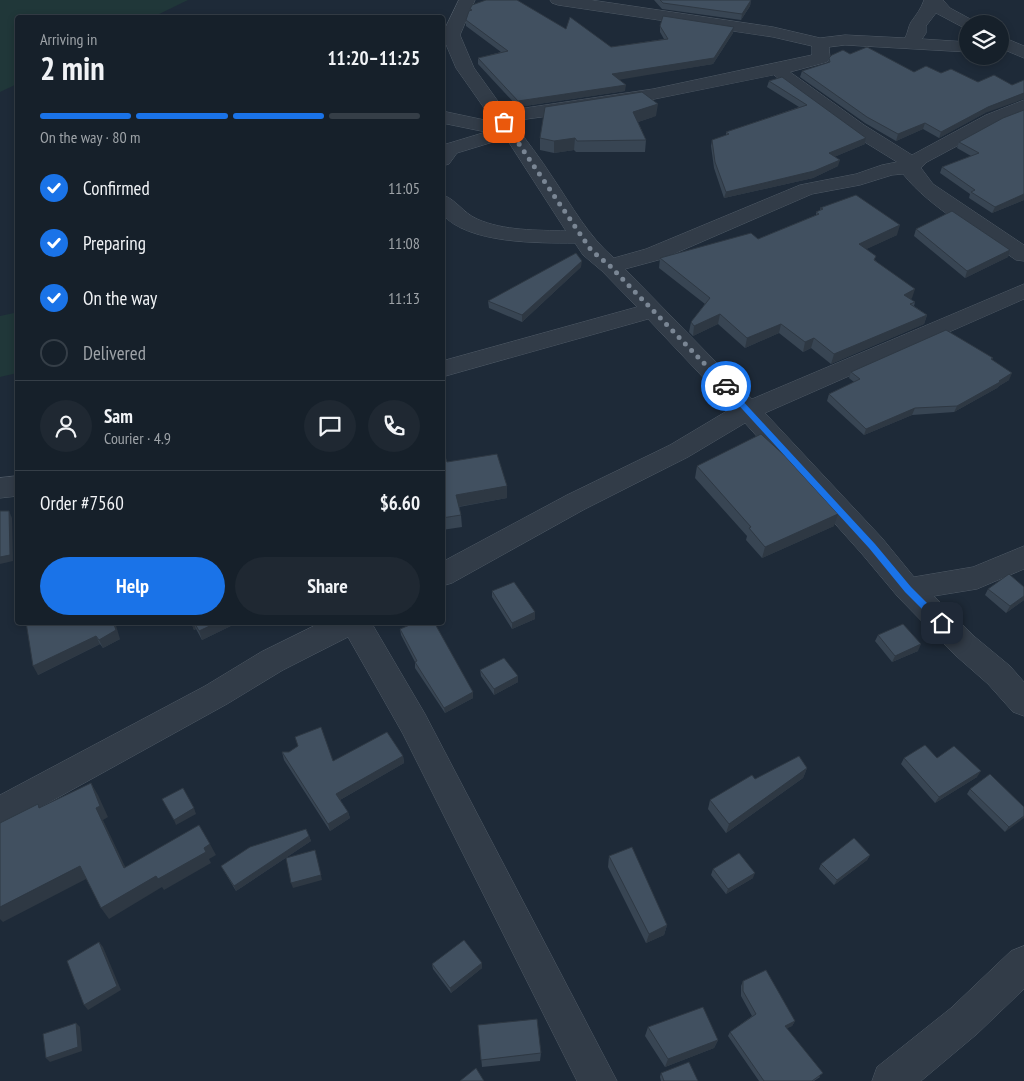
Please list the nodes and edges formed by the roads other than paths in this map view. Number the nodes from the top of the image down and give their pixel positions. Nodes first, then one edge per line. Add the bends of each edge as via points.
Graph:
1 (467, 0) edge
2 (558, 0) edge
3 (933, 0) edge
4 (959, 20) edge
5 (820, 43) junction
6 (910, 44) junction
7 (1009, 46) edge
8 (959, 47) edge
9 (1009, 52) edge
10 (1024, 53) edge
11 (778, 70) junction
12 (1024, 106) edge
13 (445, 117) edge
14 (505, 124) junction
15 (445, 156) edge
16 (913, 165) junction
17 (445, 204) edge
18 (581, 238) junction
19 (1024, 255) edge
20 (610, 266) junction
21 (1024, 291) edge
22 (654, 310) junction
23 (445, 368) edge
24 (748, 410) junction
25 (15, 486) edge
26 (0, 488) edge
27 (1024, 557) edge
28 (445, 573) edge
29 (908, 590) junction
30 (347, 625) edge
31 (355, 625) edge
32 (1024, 703) edge
33 (0, 812) edge
34 (1024, 964) edge
35 (598, 1081) edge
36 (891, 1081) edge

1 - 14 street via 451,35 465,68
2 - 5 street via 764,30
3 - 4 street via 944,12
3 - 6 street
5 - 6 street via 845,40
5 - 11 street via 820,58
6 - 8 street
7 - 10 street
9 - 10 street
11 - 14 street
11 - 16 street via 845,122
12 - 16 street via 993,119 920,158
13 - 14 street
14 - 15 street via 450,149
14 - 18 street
16 - 19 street via 911,171 926,188
16 - 20 street via 807,190 654,254
17 - 18 street via 458,218 481,228 513,234
18 - 20 street
20 - 22 street
21 - 24 street
22 - 23 street
22 - 24 street
24 - 28 street via 678,451
24 - 29 street
25 - 26 street
27 - 29 street via 978,578
29 - 32 street via 964,646 999,675
30 - 33 street via 272,661 216,695
31 - 35 street via 414,724
34 - 36 street via 964,1021

